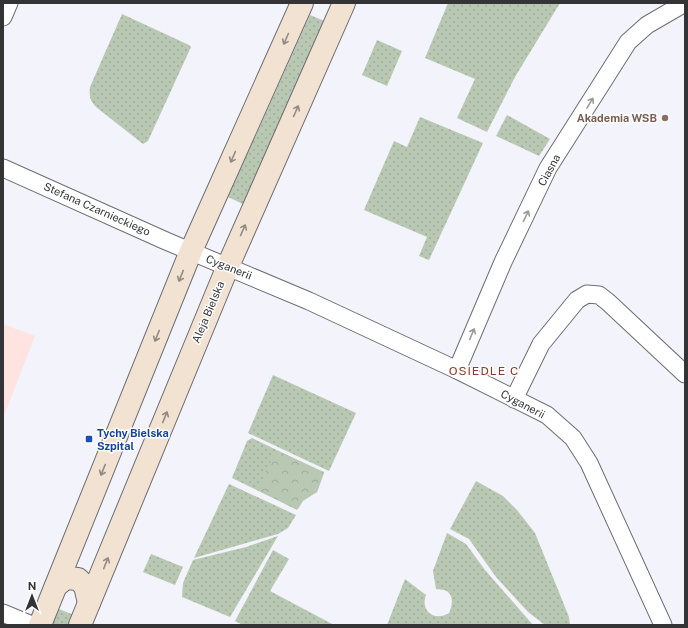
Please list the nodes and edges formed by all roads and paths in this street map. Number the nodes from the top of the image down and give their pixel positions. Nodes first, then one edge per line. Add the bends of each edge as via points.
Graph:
1 (9, 3) edge
2 (302, 3) edge
3 (344, 3) edge
4 (684, 4) edge
5 (3, 18) edge
6 (3, 168) edge
7 (191, 251) junction
8 (228, 266) junction
9 (456, 370) junction
10 (685, 374) edge
11 (514, 399) junction
12 (56, 586) junction
13 (89, 603) junction
14 (3, 613) edge
15 (32, 625) edge
16 (40, 625) edge
17 (80, 625) edge
18 (663, 625) edge

1 - 5 street
2 -> 7 main road
8 -> 3 main road, Aleja Bielska
9 -> 4 street, Ciasna via 548,168 628,42 647,25
6 - 7 street, Stefana Czarnieckiego
7 - 8 street, Cyganerii
7 -> 12 main road
8 - 9 street, Cyganerii
13 -> 8 main road, Aleja Bielska
9 - 11 street, Cyganerii
10 - 11 street via 608,302 599,295 587,294 577,300 542,344
11 - 18 street, Cyganerii via 547,415 573,438 581,450
12 - 13 main road via 66,578 78,579 85,586
12 - 16 main road
13 - 17 main road, Aleja Bielska
14 - 15 street

